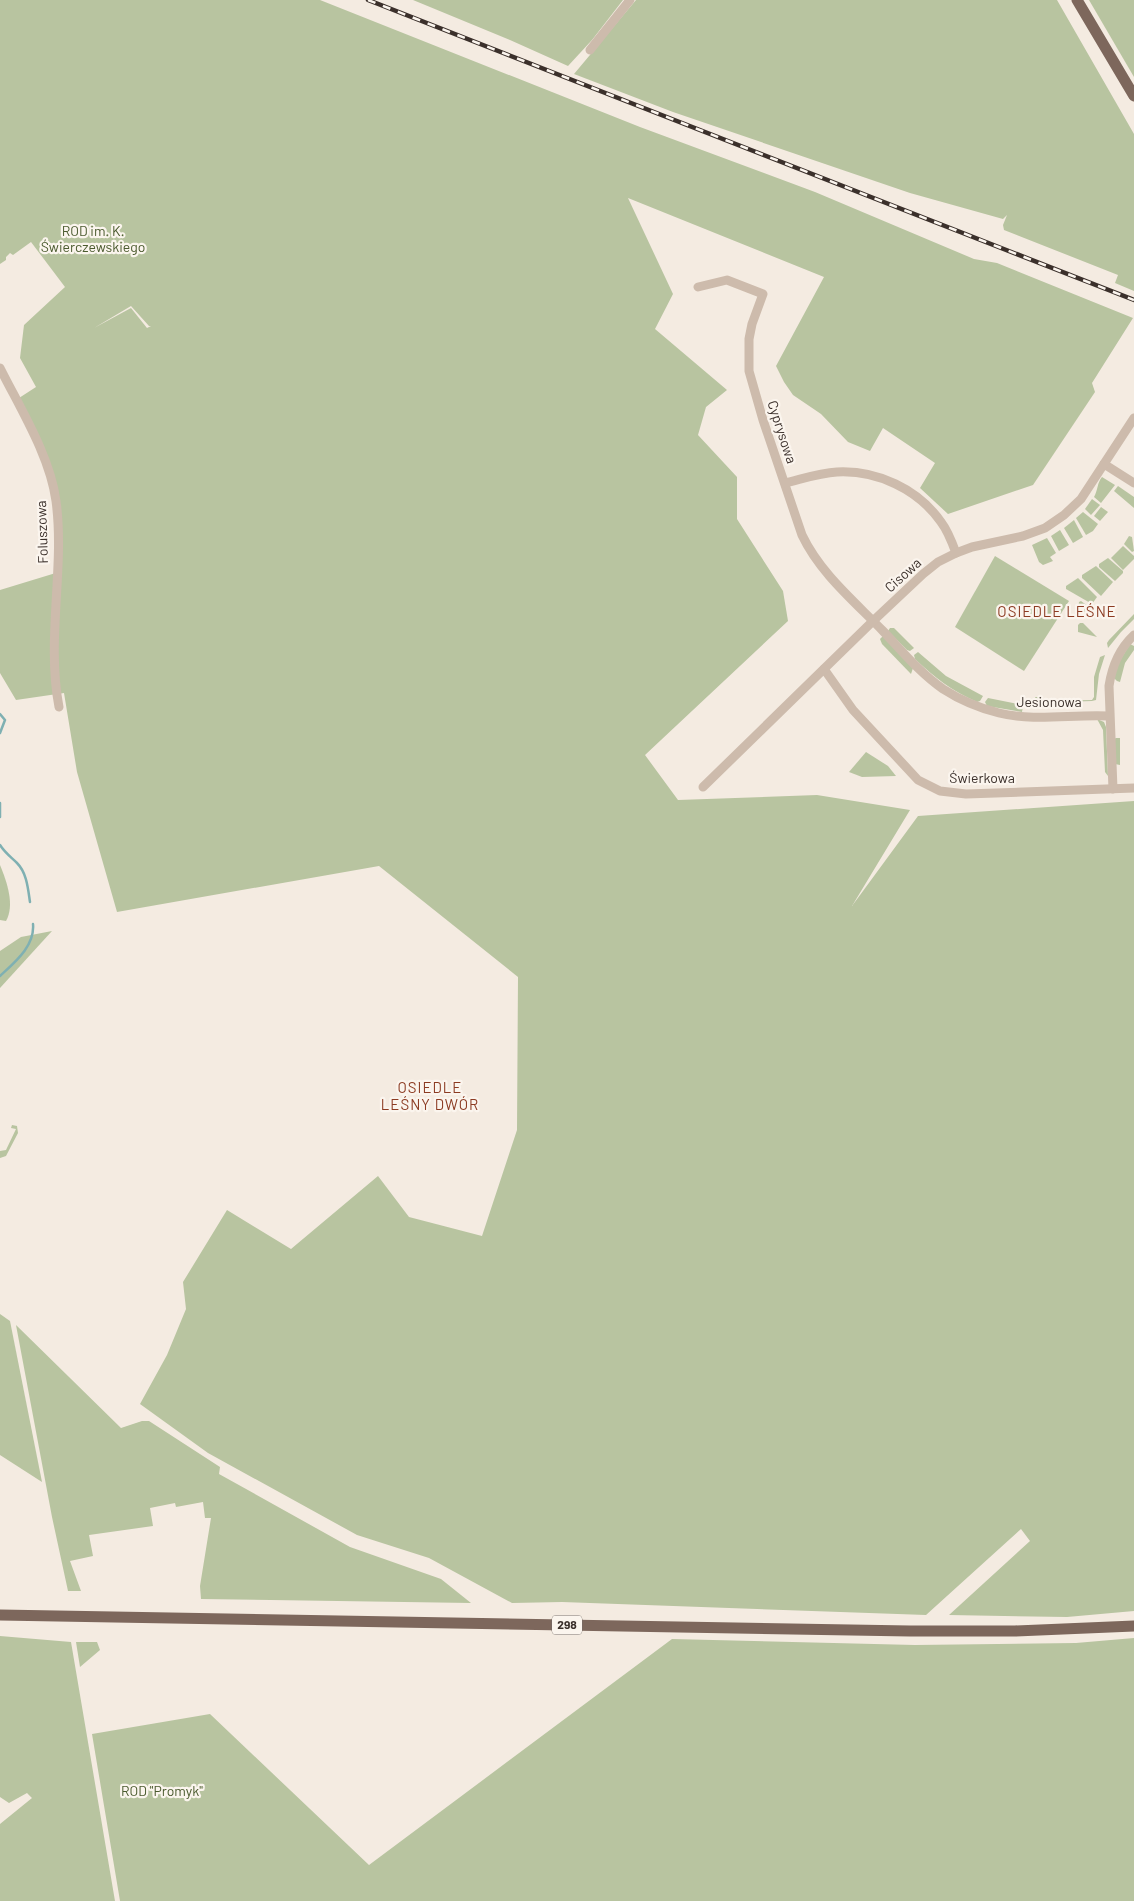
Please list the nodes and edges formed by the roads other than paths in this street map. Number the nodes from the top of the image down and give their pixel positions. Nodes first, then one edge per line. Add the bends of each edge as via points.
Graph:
1 (630, 0) edge
2 (1077, 0) edge
3 (590, 50) dead end
4 (1134, 96) edge
5 (698, 286) dead end
6 (0, 368) edge
7 (1134, 418) edge
8 (1104, 464) junction
9 (1134, 483) edge
10 (784, 484) junction
11 (956, 553) junction
12 (873, 621) junction
13 (1134, 635) edge
14 (824, 669) junction
15 (59, 707) dead end
16 (1109, 716) junction
17 (703, 787) dead end
18 (1134, 788) edge
19 (1113, 789) junction
20 (0, 1616) edge
21 (1134, 1626) edge

1 - 3 street
2 - 4 main road
5 - 10 street, Cyprysowa via 727,280 763,294 749,339 749,371
6 - 15 street, Foluszowa via 50,469 56,500 59,530 56,692
7 - 8 street, Cisowa
8 - 9 street
8 - 11 street, Cisowa via 1081,499 1045,528
10 - 11 street via 846,472 891,482 910,492 936,514
10 - 12 street, Cyprysowa via 810,552
11 - 12 street, Cisowa via 923,574
12 - 14 street, Cisowa
12 - 16 street, Jesionowa via 932,681 975,706 1022,717
13 - 16 street via 1124,645 1111,672
14 - 17 street, Cisowa
14 - 19 street, Świerkowa via 859,717 908,771 928,786 953,794
16 - 19 street
18 - 19 street, Świerkowa
20 - 21 main road, 298 via 1015,1632

